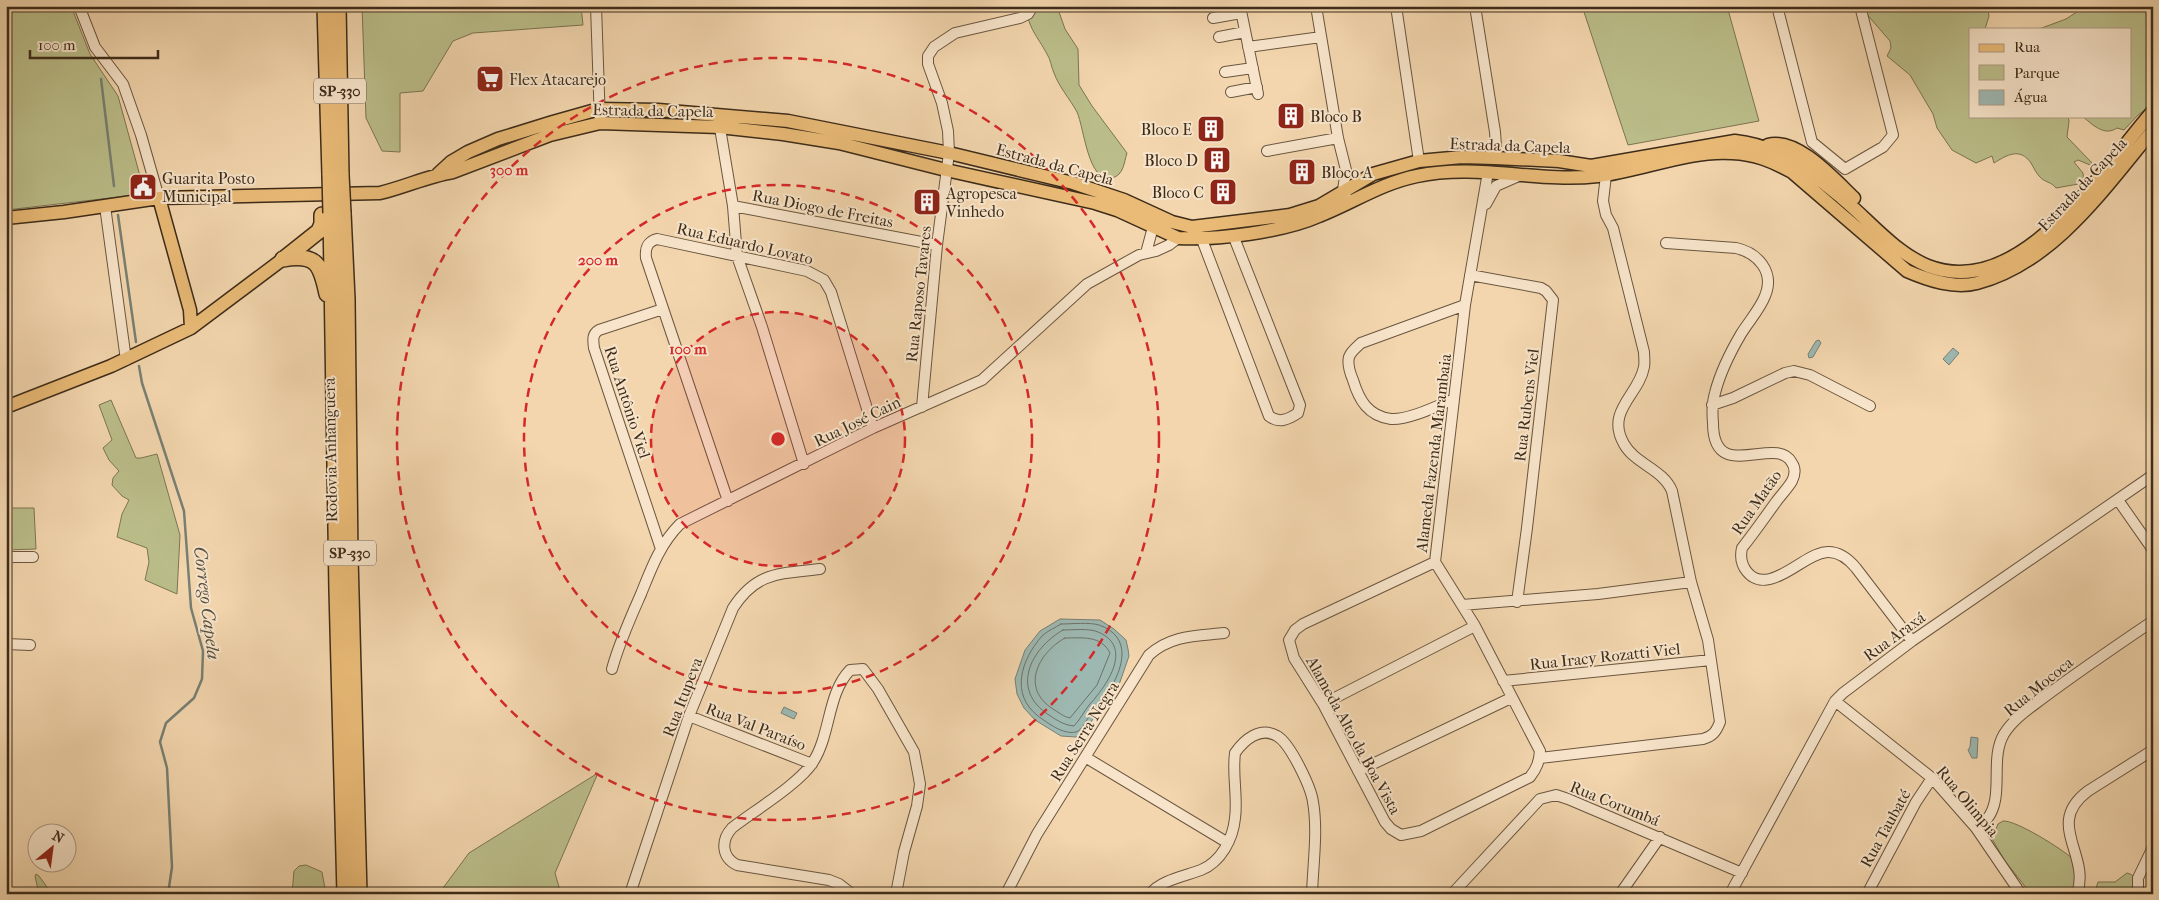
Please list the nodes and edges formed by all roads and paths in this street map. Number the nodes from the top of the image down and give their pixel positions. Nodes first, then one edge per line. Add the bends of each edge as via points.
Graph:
1 (79, 6) edge
2 (325, 6) edge
3 (338, 6) edge
4 (596, 6) edge
5 (1033, 6) edge
6 (1316, 6) edge
7 (1396, 6) edge
8 (1474, 6) edge
9 (1777, 6) edge
10 (1860, 6) edge
11 (1240, 10) edge
12 (1213, 18) dead end
13 (1245, 32) junction
14 (1322, 37) junction
15 (1219, 38) dead end
16 (1248, 47) junction
17 (1253, 68) junction
18 (1225, 72) dead end
19 (1231, 92) dead end
20 (599, 109) junction
21 (2153, 111) edge
22 (719, 121) junction
23 (600, 123) junction
24 (2153, 130) edge
25 (1338, 138) junction
26 (1812, 142) junction
27 (1763, 146) junction
28 (1792, 148) junction
29 (1267, 151) dead end
30 (948, 153) junction
31 (1495, 158) junction
32 (1419, 161) junction
33 (1845, 169) junction
34 (946, 170) junction
35 (1346, 170) junction
36 (1488, 172) junction
37 (438, 174) junction
38 (1523, 174) junction
39 (1606, 175) junction
40 (331, 176) junction
41 (1360, 181) junction
42 (1842, 186) junction
43 (1343, 190) junction
44 (1366, 194) junction
45 (159, 198) junction
46 (1348, 203) junction
47 (105, 206) junction
48 (733, 206) junction
49 (332, 214) junction
50 (1856, 216) junction
51 (6, 218) edge
52 (1164, 219) junction
53 (1479, 224) junction
54 (1153, 227) junction
55 (1233, 234) junction
56 (1178, 238) junction
57 (1201, 238) junction
58 (1149, 241) junction
59 (1666, 243) dead end
60 (937, 245) junction
61 (1158, 250) junction
62 (1146, 253) junction
63 (737, 256) junction
64 (283, 259) junction
65 (1470, 275) junction
66 (1465, 305) junction
67 (663, 308) junction
68 (190, 310) junction
69 (216, 310) junction
70 (190, 328) junction
71 (334, 336) junction
72 (126, 360) junction
73 (1454, 399) junction
74 (1712, 405) junction
75 (1870, 406) dead end
76 (6, 407) edge
77 (922, 407) junction
78 (873, 428) junction
79 (804, 464) junction
80 (2153, 475) edge
81 (2118, 500) junction
82 (728, 501) junction
83 (661, 549) junction
84 (2153, 550) edge
85 (6, 557) edge
86 (33, 557) dead end
87 (1435, 562) junction
88 (820, 569) dead end
89 (1691, 582) junction
90 (1517, 602) junction
91 (1462, 605) junction
92 (2153, 621) edge
93 (1475, 626) junction
94 (1224, 633) dead end
95 (1912, 641) junction
96 (6, 644) edge
97 (30, 645) dead end
98 (1711, 660) junction
99 (612, 669) dead end
100 (1503, 681) junction
101 (1511, 698) junction
102 (1835, 702) junction
103 (1323, 704) junction
104 (689, 716) junction
105 (2153, 750) edge
106 (1540, 754) junction
107 (1085, 757) junction
108 (812, 764) junction
109 (1358, 771) junction
110 (1932, 778) junction
111 (1976, 828) junction
112 (1660, 837) junction
113 (1228, 843) junction
114 (2153, 847) edge
115 (1742, 873) junction
116 (1153, 893) edge
117 (345, 894) edge
118 (359, 894) edge
119 (630, 894) edge
120 (852, 894) edge
121 (896, 894) edge
122 (1006, 894) edge
123 (1312, 894) edge
124 (1452, 894) edge
125 (1620, 894) edge
126 (1730, 894) edge
127 (1867, 894) edge
128 (2021, 894) edge
129 (2077, 894) edge
130 (2138, 894) edge

1 - 45 street via 95,47 122,84
2 - 40 highway, Rodovia Anhanguera / SP-330
3 - 40 highway, Rodovia Anhanguera / SP-330
4 - 20 street
5 - 30 street, Rua Raposo Tavares via 1020,18 955,34 934,47 928,56 948,131
6 - 14 street
7 - 32 street
8 - 31 street via 1495,132
9 - 26 street
10 - 33 street via 1893,135 1883,147
11 - 12 street
11 - 13 street
13 - 15 street
13 - 16 street
14 - 16 street
14 - 25 street
16 - 17 street
17 - 18 street
17 - 19 street via 1257,91
20 - 22 main road, Estrada da Capela via 658,110
20 - 23 street
20 - 37 main road, Estrada da Capela via 498,139 450,162
21 - 50 main road, Estrada da Capela via 2070,210 2024,251 2005,261 1960,272 1928,266 1905,254
22 - 23 main road, Estrada da Capela
22 - 30 main road, Estrada da Capela via 788,121
22 - 34 main road, Estrada da Capela via 839,143
22 - 48 street
23 - 37 main road, Estrada da Capela via 550,135 466,168
24 - 50 main road, Estrada da Capela via 2088,205 2046,246 2023,263 1977,283 1941,282 1907,271
25 - 29 street
25 - 35 street
26 - 28 street
26 - 33 street
27 - 28 main road via 1779,144
27 - 31 main road, Estrada da Capela via 1735,140 1591,166
27 - 50 main road, Estrada da Capela via 1793,160 1817,177
28 - 42 main road via 1818,164
30 - 34 street, Rua Raposo Tavares
30 - 52 main road, Estrada da Capela via 1073,183 1124,200
31 - 32 main road, Estrada da Capela
32 - 41 main road, Estrada da Capela
33 - 42 street
34 - 54 main road, Estrada da Capela via 1095,203
34 - 60 street, Rua Raposo Tavares
35 - 41 street
35 - 43 street
36 - 38 main road, Estrada da Capela
36 - 44 main road, Estrada da Capela via 1414,176
36 - 53 street, Alameda Fazenda Marambaia
37 - 45 main road, Estrada da Capela via 380,193
38 - 39 main road, Estrada da Capela
38 - 53 street, Alameda Fazenda Marambaia via 1492,190
39 - 50 main road, Estrada da Capela via 1690,157 1729,152 1754,155 1792,172
39 - 89 street via 1603,201 1613,228 1645,366 1621,409 1618,434 1629,453 1668,483
40 - 49 highway, Rodovia Anhanguera / SP-330, bridge
41 - 43 main road, Estrada da Capela
41 - 44 street
42 - 50 main road via 1867,212
43 - 46 street
43 - 52 main road, Estrada da Capela via 1319,206 1265,219 1192,227
44 - 46 main road, Estrada da Capela
45 - 47 main road, Estrada da Capela
45 - 68 main road
46 - 55 main road, Estrada da Capela via 1292,225
47 - 51 main road, Estrada da Capela
47 - 72 street
48 - 60 street, Rua Diogo de Freitas
48 - 63 street
49 - 64 highway via 319,230
49 - 71 highway, Rodovia Anhanguera / SP-330
49 - 118 highway, Rodovia Anhanguera / SP-330 via 347,299
52 - 54 street
53 - 65 street, Alameda Fazenda Marambaia
54 - 56 main road, Estrada da Capela
54 - 58 street
55 - 57 main road, Estrada da Capela
55 - 57 street via 1300,405 1298,413 1281,421 1269,416
56 - 57 main road, Estrada da Capela
56 - 61 street, Rua José Cain
58 - 61 street
58 - 62 street
59 - 74 street, Rua Matão via 1736,248 1746,251 1762,264 1767,273 1766,294 1723,370
60 - 77 street, Rua Raposo Tavares
61 - 62 street, Rua José Cain
62 - 77 street, Rua José Cain via 1087,284 982,380
63 - 67 street, Rua Eduardo Lovato via 657,239 651,241 646,258
63 - 78 street, Rua Eduardo Lovato via 807,271 824,280
63 - 79 street
64 - 69 main road
64 - 71 highway via 306,257 317,264 323,277
65 - 66 street, Alameda Fazenda Marambaia
65 - 90 street, Rua Rubens Viel via 1541,288 1553,300
66 - 73 street, Alameda Fazenda Marambaia
66 - 73 street via 1362,343 1349,357 1356,390 1361,401 1374,413 1400,419
67 - 82 street
67 - 83 street, Rua Antônio Viel via 599,330 593,338
68 - 69 main road via 201,313
68 - 70 main road
69 - 70 main road
70 - 72 main road
71 - 117 highway, Rodovia Anhanguera / SP-330 via 336,590
72 - 76 main road
73 - 87 street, Alameda Fazenda Marambaia
74 - 75 street via 1785,372 1794,371 1810,374
74 - 95 street, Rua Matão via 1716,444 1725,452 1735,456 1776,453 1791,460 1794,468 1792,482 1742,548 1744,569 1754,578 1769,579 1818,554 1839,554 1856,568
77 - 78 street, Rua José Cain
78 - 79 street, Rua José Cain
79 - 82 street, Rua José Cain
80 - 81 street, Rua Araxá
81 - 84 street
81 - 95 street, Rua Araxá
82 - 83 street, Rua José Cain via 680,524
83 - 99 street, Rua José Cain
85 - 86 street
87 - 91 street, Alameda Fazenda Marambaia
87 - 103 street, Alameda Alto da Boa Vista via 1303,624 1292,634 1288,640 1289,647
88 - 104 street, Rua Itupeva via 770,576 742,594 733,608
89 - 90 street
89 - 98 street
90 - 91 street
91 - 93 street, Alameda Fazenda Marambaia
92 - 111 street, Rua Mococa via 2021,714 2005,733 1996,758 1996,794 1992,810
93 - 100 street, Alameda Fazenda Marambaia
93 - 103 street
94 - 107 street, Rua Serra Negra via 1172,639 1160,645 1149,655
95 - 102 street, Rua Araxá
96 - 97 street
98 - 100 street, Rua Iracy Rozatti Viel
98 - 106 street via 1720,722 1710,737
100 - 101 street, Alameda Fazenda Marambaia
101 - 106 street, Alameda Fazenda Marambaia
101 - 109 street
102 - 110 street, Rua Olimpia
102 - 115 street, Rua Araxá
103 - 109 street, Alameda Alto da Boa Vista
104 - 108 street, Rua Val Paraíso
104 - 119 street, Rua Itupeva
105 - 129 street via 2088,791 2072,807 2070,831 2080,869
106 - 109 street, Alameda Alto da Boa Vista via 1538,767 1530,777 1421,831 1401,835 1385,822
107 - 113 street
107 - 122 street, Rua Serra Negra via 1037,834
108 - 120 street via 790,785 732,828 723,848 731,862 738,865 829,880
108 - 121 street via 820,750 841,679 850,670 864,669 914,752 920,784
110 - 111 street, Rua Olimpia
110 - 127 street, Rua Taubaté
111 - 128 street, Rua Olimpia
112 - 115 street, Rua Corumbá
112 - 124 street, Rua Corumbá via 1568,799 1548,796 1540,799
112 - 125 street
113 - 116 street via 1214,863
113 - 123 street via 1235,818 1235,753 1241,744 1259,734 1278,736 1310,786 1313,800
114 - 130 street via 2138,878
115 - 126 street, Rua Araxá

